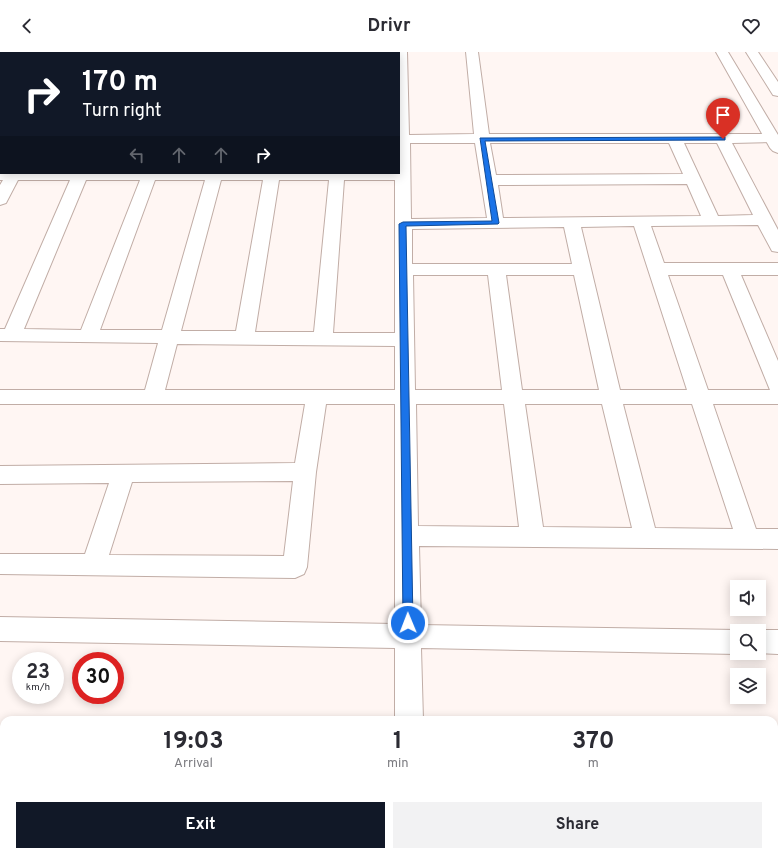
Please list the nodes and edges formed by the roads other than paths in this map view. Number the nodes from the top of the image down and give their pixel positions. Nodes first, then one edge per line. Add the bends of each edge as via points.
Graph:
1 (472, 52) edge
2 (722, 52) edge
3 (752, 52) edge
4 (400, 63) edge
5 (778, 92) edge
6 (482, 139) junction
7 (675, 139) junction
8 (723, 139) junction
9 (402, 140) junction
10 (775, 143) edge
11 (81, 174) edge
12 (149, 174) edge
13 (214, 174) edge
14 (272, 174) edge
15 (336, 174) edge
16 (6, 175) edge
17 (402, 175) junction
18 (693, 179) junction
19 (489, 180) junction
20 (0, 200) edge
21 (764, 220) junction
22 (712, 221) junction
23 (571, 222) junction
24 (641, 222) junction
25 (496, 223) junction
26 (403, 224) junction
27 (778, 247) edge
28 (403, 268) junction
29 (496, 269) junction
30 (657, 269) junction
31 (730, 269) junction
32 (582, 270) junction
33 (778, 270) edge
34 (6, 335) edge
35 (88, 336) junction
36 (169, 337) junction
37 (244, 338) junction
38 (323, 339) junction
39 (404, 340) junction
40 (778, 385) edge
41 (153, 397) junction
42 (317, 397) junction
43 (513, 397) junction
44 (611, 397) junction
45 (700, 397) junction
46 (778, 397) edge
47 (405, 398) junction
48 (1, 399) edge
49 (305, 472) junction
50 (123, 474) junction
51 (0, 475) edge
52 (407, 536) junction
53 (532, 537) junction
54 (646, 538) junction
55 (748, 539) junction
56 (778, 539) edge
57 (0, 564) edge
58 (94, 564) junction
59 (0, 630) edge
60 (408, 637) junction
61 (730, 642) edge
62 (766, 642) edge
63 (778, 642) edge
64 (409, 716) edge

1 - 6 street
2 - 10 street
3 - 5 street
4 - 9 street
6 - 7 street
6 - 9 street
6 - 19 street
7 - 8 street
7 - 18 street
8 - 10 street
8 - 21 street
9 - 17 street
11 - 12 street
11 - 16 street
11 - 34 street
12 - 13 street
12 - 35 street
13 - 14 street
13 - 36 street
14 - 15 street
14 - 37 street
15 - 17 street
15 - 38 street
16 - 20 street
17 - 26 street
18 - 19 street
18 - 22 street
19 - 25 street
21 - 22 street
21 - 27 street
22 - 24 street
23 - 24 street
23 - 25 street
23 - 32 street
24 - 30 street
25 - 26 street
26 - 28 street
28 - 29 street
28 - 39 street
29 - 32 street
29 - 43 street
30 - 31 street
30 - 45 street
31 - 33 street
31 - 40 street
32 - 44 street
34 - 35 street
35 - 36 street
36 - 37 street
36 - 41 street
37 - 38 street
38 - 39 street
39 - 47 street
41 - 42 street
41 - 48 street
42 - 47 street
42 - 49 street
43 - 44 street
43 - 47 street
43 - 53 street
44 - 45 street
44 - 54 street
45 - 46 street
45 - 55 street
47 - 52 street
49 - 50 street
49 - 58 street via 295,567
50 - 51 street
50 - 58 street
52 - 53 street
52 - 60 street
53 - 54 street
54 - 55 street
55 - 56 street
57 - 58 street
59 - 60 street
60 - 61 street
60 - 64 street
62 - 63 street

